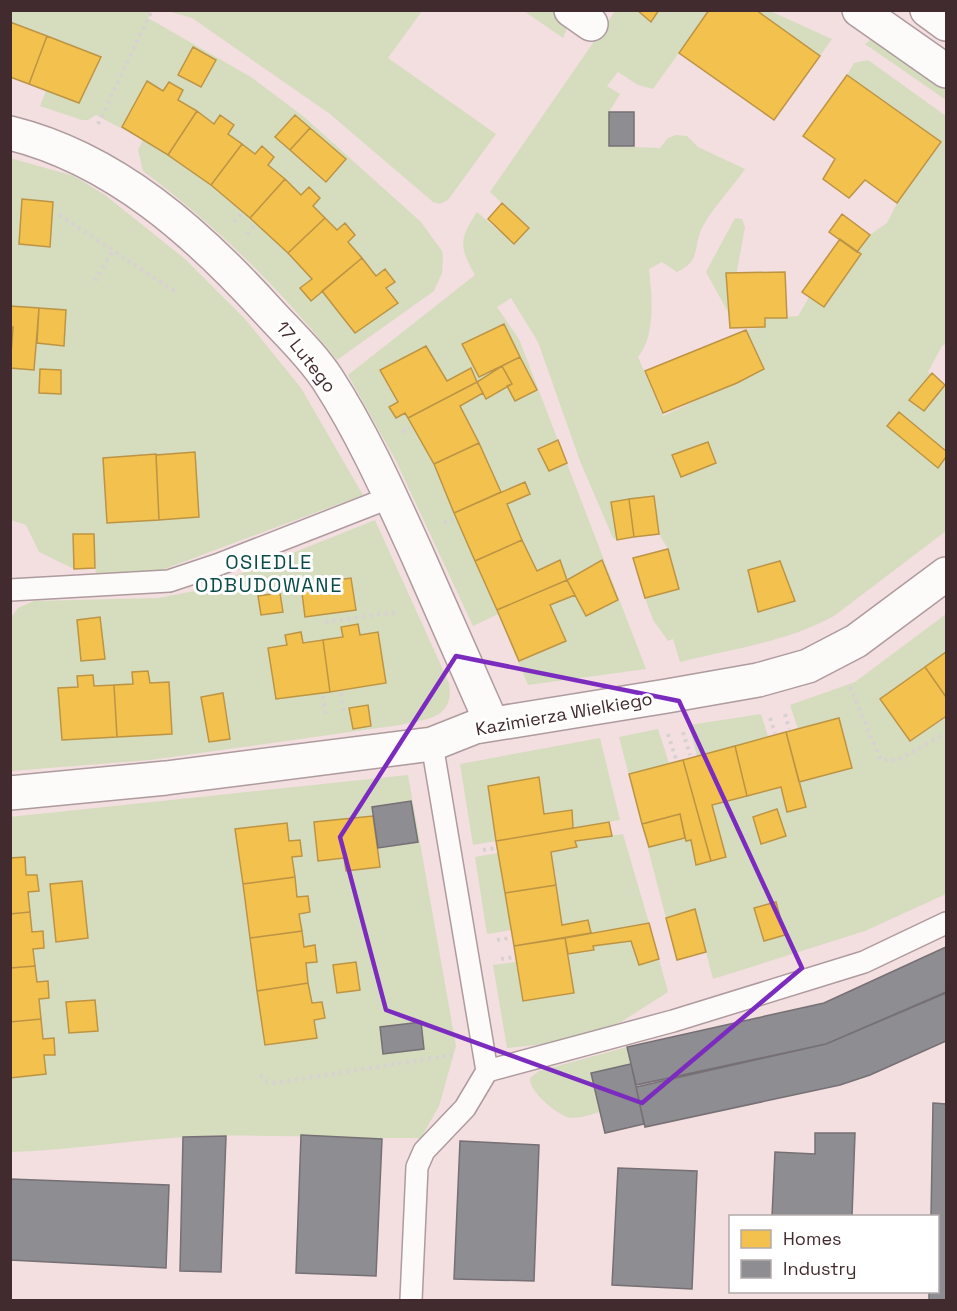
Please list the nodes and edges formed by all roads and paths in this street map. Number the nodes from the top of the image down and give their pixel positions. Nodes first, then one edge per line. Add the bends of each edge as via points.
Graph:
1 (152, 10) edge
2 (859, 10) edge
3 (927, 10) edge
4 (946, 24) edge
5 (946, 71) edge
6 (98, 131) dead end
7 (10, 133) edge
8 (59, 216) dead end
9 (113, 251) junction
10 (95, 281) dead end
11 (176, 292) dead end
12 (391, 496) junction
13 (946, 574) edge
14 (10, 590) edge
15 (404, 611) dead end
16 (325, 622) dead end
17 (846, 678) dead end
18 (492, 724) junction
19 (682, 728) dead end
20 (667, 731) dead end
21 (942, 735) dead end
22 (432, 744) junction
23 (690, 755) dead end
24 (676, 759) dead end
25 (10, 794) edge
26 (946, 923) edge
27 (459, 1051) dead end
28 (487, 1071) junction
29 (260, 1075) dead end
30 (411, 1300) edge

1 - 6 path via 96,127
2 - 5 street
3 - 4 street
7 - 12 street, 17 Lutego via 48,142 86,159 183,226 220,260 328,380
8 - 9 path
9 - 10 path
9 - 11 path
12 - 14 lane via 169,581
12 - 18 street, 17 Lutego
13 - 18 street, Kazimierza Wielkiego via 856,641 808,666 758,680
15 - 16 path
17 - 21 path via 882,760 898,760
18 - 22 street, Kazimierza Wielkiego
19 - 23 path
20 - 24 path
22 - 25 street, Kazimierza Wielkiego
22 - 28 lane
26 - 28 lane via 864,962 673,1021
27 - 29 path via 439,1058 275,1083
28 - 30 lane via 465,1108 424,1151 417,1167

